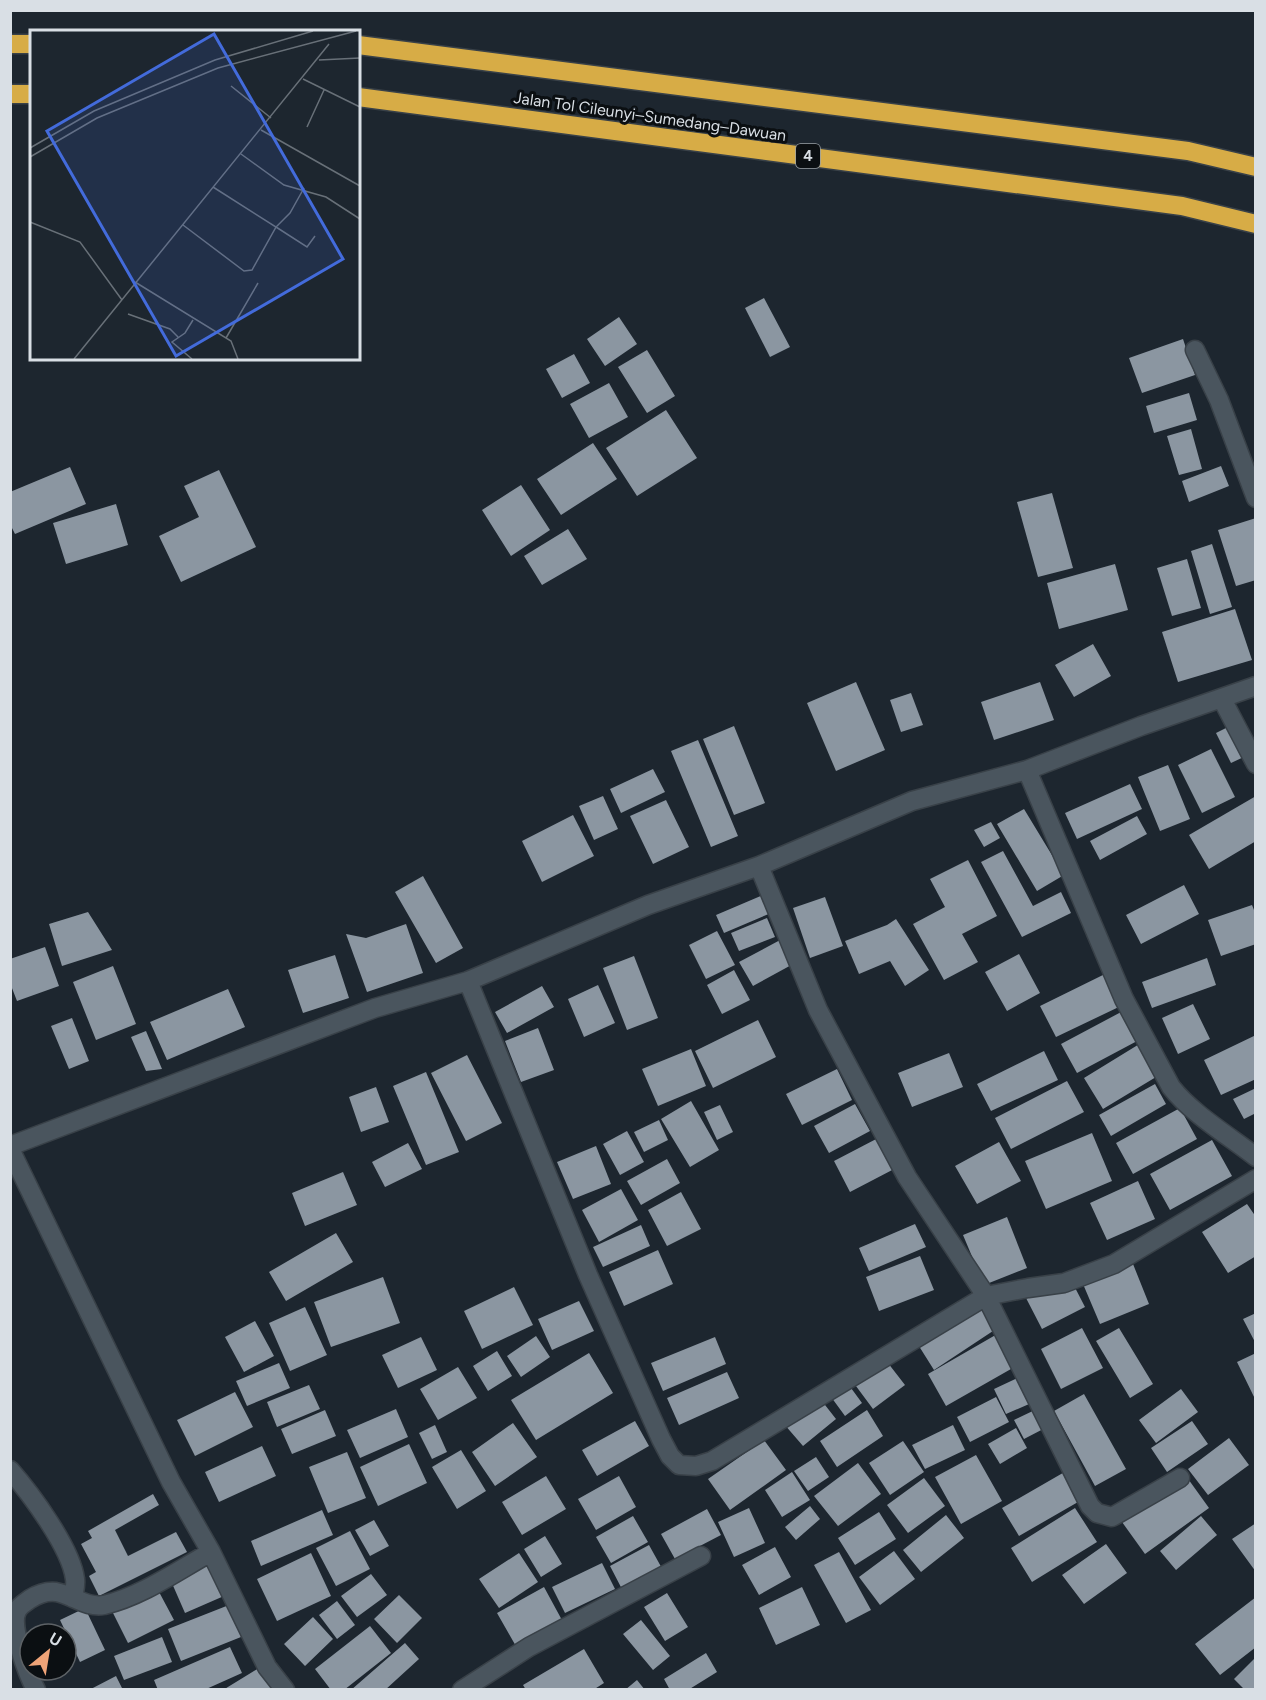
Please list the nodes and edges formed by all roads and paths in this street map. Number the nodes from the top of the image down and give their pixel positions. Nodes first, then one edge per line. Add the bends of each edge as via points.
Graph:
1 (10, 44) edge
2 (30, 44) edge
3 (360, 45) edge
4 (10, 94) edge
5 (30, 94) edge
6 (360, 97) edge
7 (1256, 167) edge
8 (1256, 224) edge
9 (1195, 350) dead end
10 (1256, 498) edge
11 (1256, 686) edge
12 (1222, 699) junction
13 (1256, 764) edge
14 (1027, 770) junction
15 (759, 866) junction
16 (468, 981) junction
17 (10, 1148) edge
18 (1256, 1157) edge
19 (1256, 1179) edge
20 (987, 1296) junction
21 (10, 1470) edge
22 (1180, 1478) dead end
23 (211, 1552) junction
24 (701, 1556) dead end
25 (73, 1598) junction
26 (36, 1689) edge
27 (285, 1689) edge
28 (462, 1689) edge

1 - 2 highway
3 - 7 highway, Jalan Tol Cileunyi–Sumedang–Dawuan via 1188,152
4 - 5 highway
6 - 8 highway, Jalan Tol Cileunyi–Sumedang–Dawuan / 4 via 1182,206
9 - 10 street via 1219,400
11 - 12 street
12 - 13 street
12 - 14 street
14 - 15 street via 912,801
14 - 18 street via 1124,999 1170,1087
15 - 16 street via 648,905
15 - 20 street via 818,1010 907,1177
16 - 17 street via 375,1008
16 - 20 street via 588,1275 661,1439 679,1465 696,1466 712,1461
17 - 23 street via 171,1482
19 - 20 street via 1114,1264 1064,1284
20 - 22 street via 1090,1506 1097,1513 1112,1516
21 - 25 street via 54,1530 72,1566 76,1581
23 - 25 street via 123,1600 86,1605
23 - 27 street via 267,1667
24 - 28 street via 529,1647
25 - 26 street via 48,1592 17,1609 16,1630

